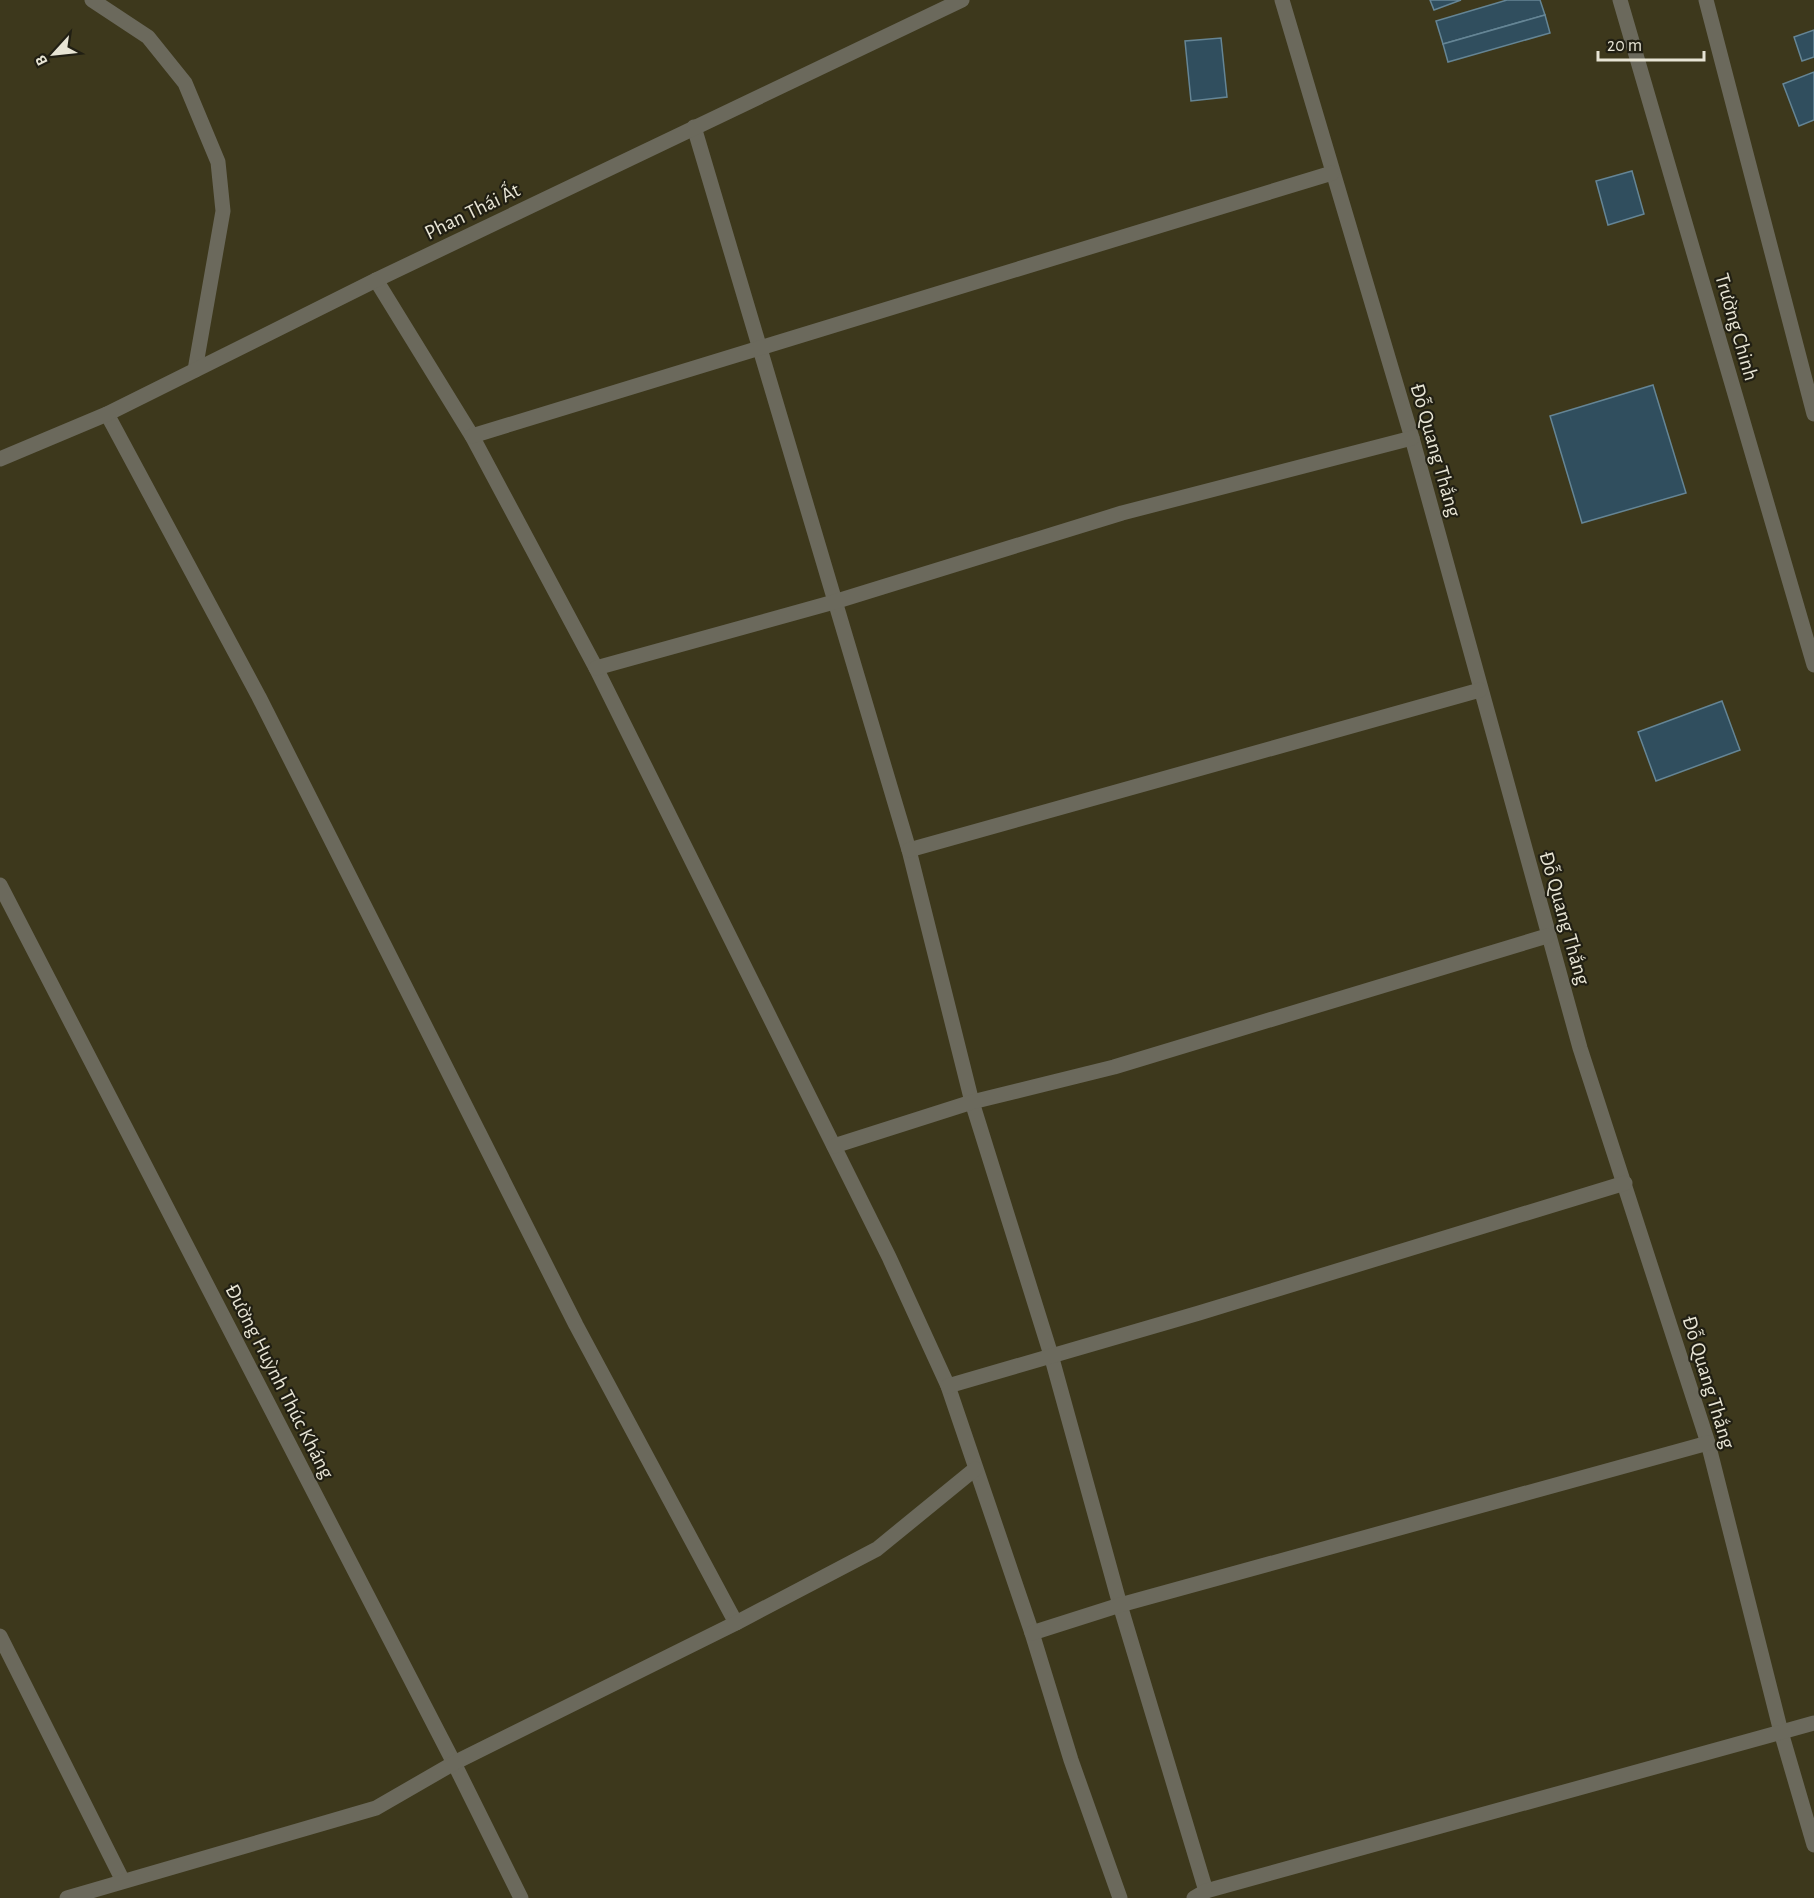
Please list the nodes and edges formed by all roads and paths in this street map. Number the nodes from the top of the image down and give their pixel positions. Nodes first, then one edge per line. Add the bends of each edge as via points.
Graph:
1 (92, 0) edge
2 (962, 0) edge
3 (1282, 0) edge
4 (1620, 0) edge
5 (1706, 0) edge
6 (694, 127) junction
7 (1332, 172) junction
8 (376, 280) junction
9 (760, 347) junction
10 (195, 370) junction
11 (107, 414) junction
12 (1814, 414) edge
13 (472, 436) junction
14 (1412, 438) junction
15 (0, 459) edge
16 (834, 602) junction
17 (1814, 665) edge
18 (596, 668) junction
19 (1480, 690) junction
20 (909, 850) junction
21 (0, 885) edge
22 (1547, 936) junction
23 (972, 1102) junction
24 (834, 1146) junction
25 (1625, 1183) junction
26 (1051, 1355) junction
27 (948, 1386) junction
28 (1708, 1443) junction
29 (975, 1469) junction
30 (1120, 1605) junction
31 (736, 1623) junction
32 (1032, 1633) junction
33 (0, 1636) edge
34 (1814, 1723) edge
35 (1781, 1732) junction
36 (454, 1763) junction
37 (1814, 1845) edge
38 (123, 1881) junction
39 (1200, 1894) edge
40 (67, 1898) edge
41 (520, 1898) edge
42 (1120, 1898) edge

1 - 10 street via 148,36 185,83 218,162 223,211
2 - 6 street, Phan Thái Ất
3 - 7 street, Đỗ Quang Thắng
4 - 17 street, Trường Chinh
5 - 12 street
6 - 8 street, Phan Thái Ất
6 - 9 street
7 - 9 street
7 - 14 street, Đỗ Quang Thắng
8 - 10 street, Phan Thái Ất
8 - 13 street
9 - 13 street
9 - 16 street
10 - 11 street, Phan Thái Ất
11 - 15 street, Phan Thái Ất
11 - 31 street via 259,697 576,1325
13 - 18 street
14 - 16 street via 1122,513
14 - 19 street, Đỗ Quang Thắng
16 - 18 street
16 - 20 street
18 - 24 street
19 - 20 street
19 - 22 street, Đỗ Quang Thắng
20 - 23 street
21 - 36 street, Đường Huỳnh Thúc Kháng
22 - 23 street via 1114,1067
22 - 25 street, Đỗ Quang Thắng
23 - 24 street
23 - 26 street
24 - 27 street
25 - 26 street
25 - 28 street, Đỗ Quang Thắng
26 - 27 street
26 - 30 street
27 - 29 street
28 - 30 street
28 - 35 street, Đỗ Quang Thắng
29 - 31 street via 877,1549
29 - 32 street
30 - 32 street
30 - 39 street
31 - 36 street
32 - 42 street via 1071,1760
33 - 38 street
34 - 35 street
35 - 37 street, Đỗ Quang Thắng
35 - 39 street
36 - 38 street via 376,1808
36 - 41 street, Đường Huỳnh Thúc Kháng
38 - 40 street

